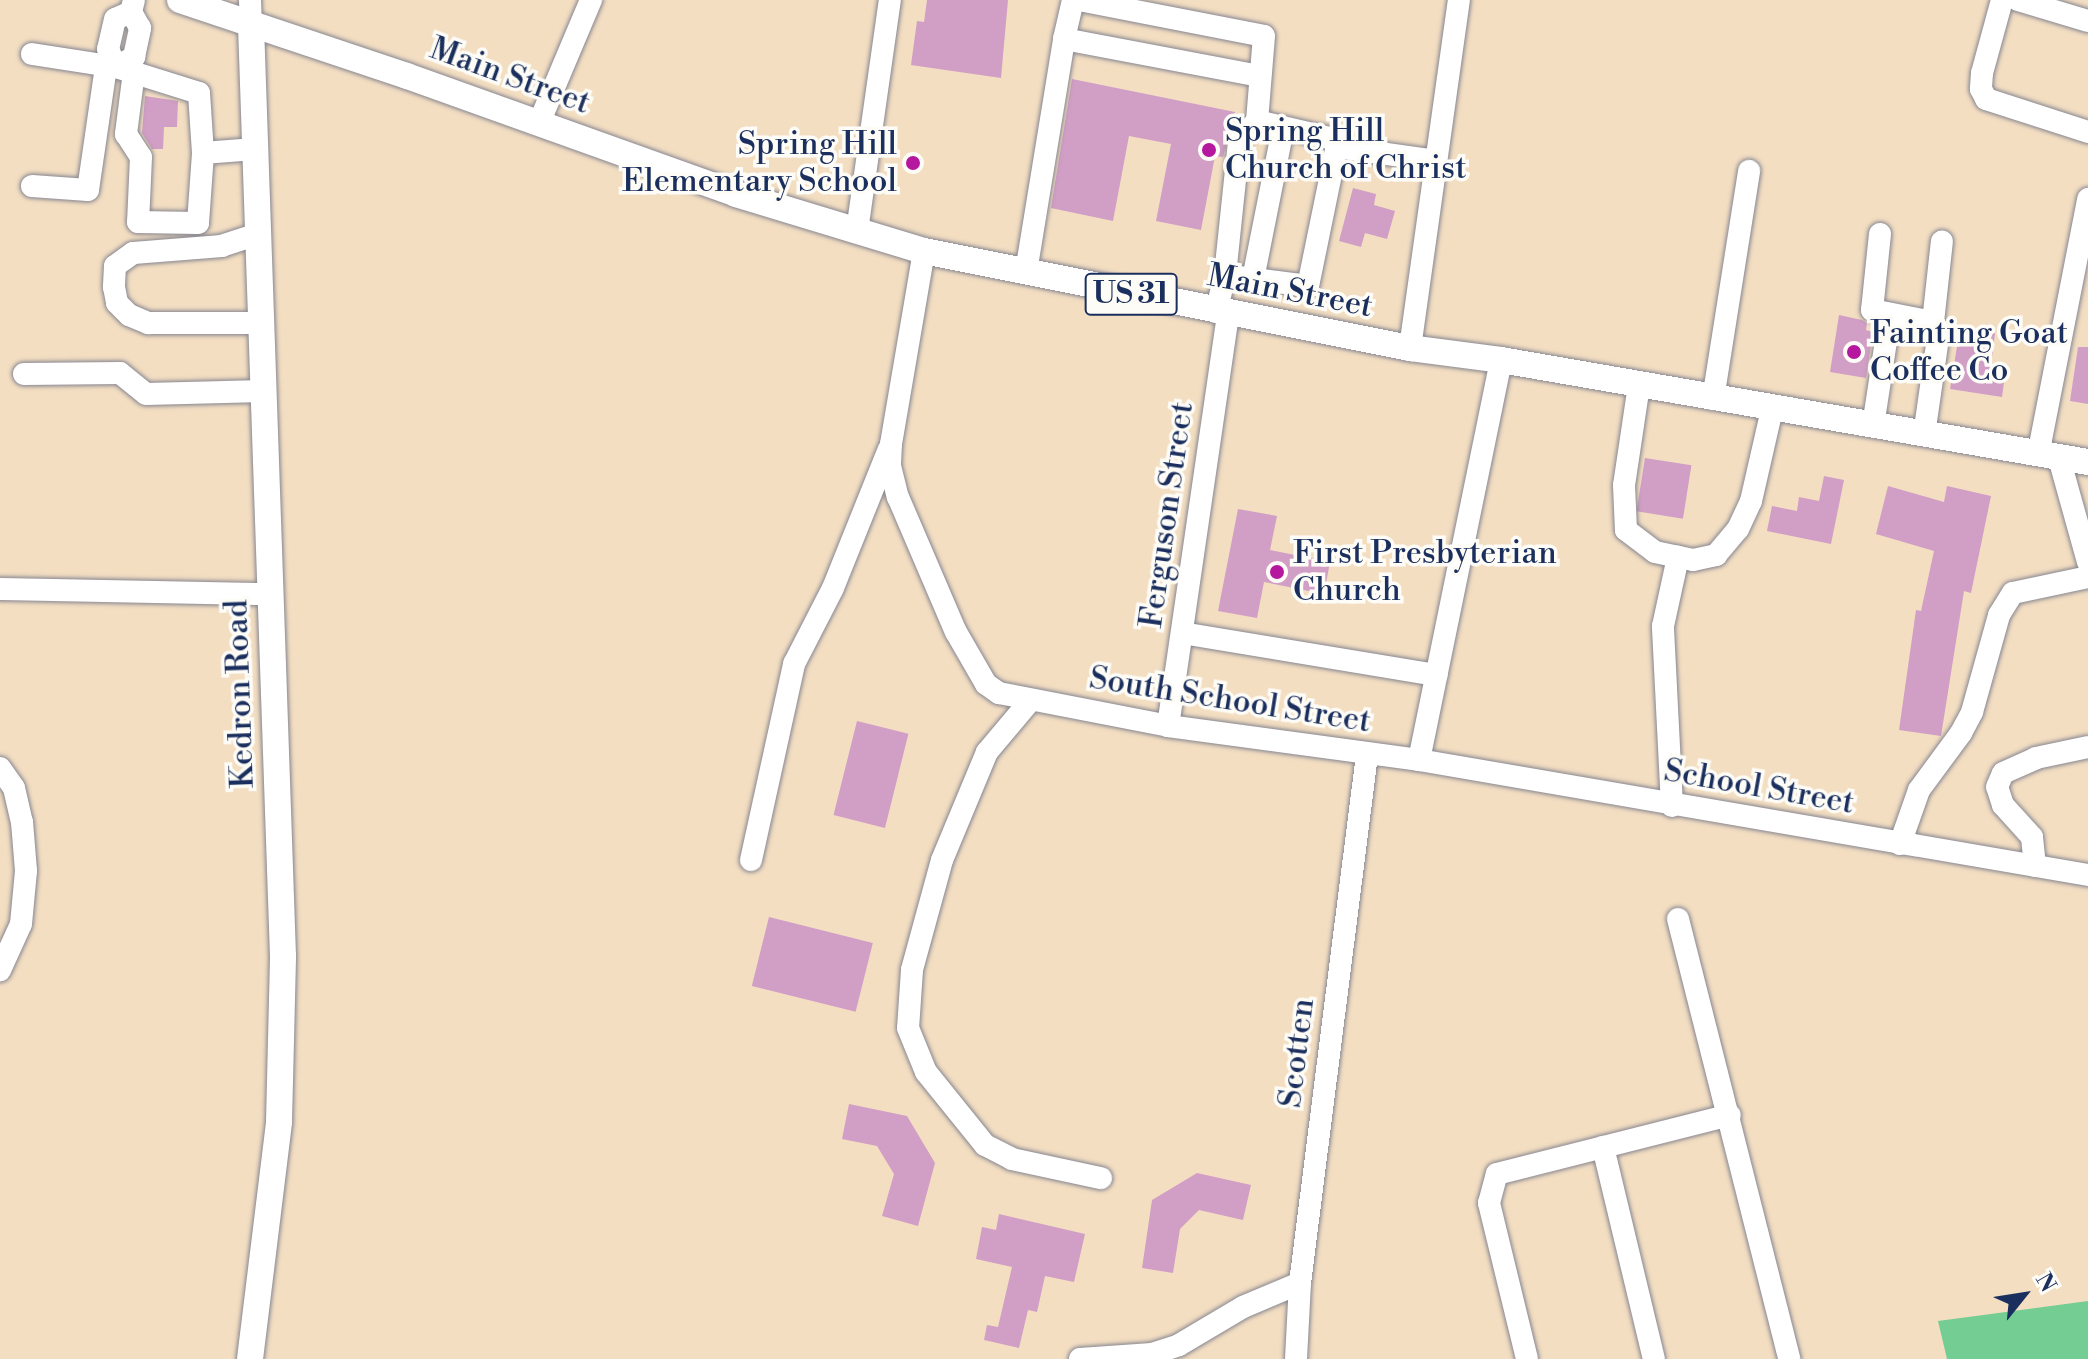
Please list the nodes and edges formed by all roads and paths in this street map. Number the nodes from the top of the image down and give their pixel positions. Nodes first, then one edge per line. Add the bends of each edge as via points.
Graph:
1 (180, 0) edge
2 (591, 0) edge
3 (890, 0) edge
4 (1076, 0) edge
5 (1459, 0) edge
6 (2002, 0) edge
7 (2018, 0) edge
8 (133, 6) edge
9 (250, 12) edge
10 (2088, 21) edge
11 (1064, 39) junction
12 (32, 54) dead end
13 (119, 68) junction
14 (1260, 76) junction
15 (1257, 121) junction
16 (539, 123) junction
17 (1283, 129) junction
18 (2088, 132) edge
19 (1337, 147) junction
20 (255, 149) junction
21 (203, 153) junction
22 (1436, 161) junction
23 (1749, 171) dead end
24 (32, 186) dead end
25 (2088, 199) edge
26 (857, 231) junction
27 (258, 234) junction
28 (1880, 234) dead end
29 (1942, 241) dead end
30 (924, 251) junction
31 (1026, 272) junction
32 (1225, 275) junction
33 (1253, 279) junction
34 (1222, 313) junction
35 (1890, 315) junction
36 (1933, 322) junction
37 (261, 323) junction
38 (1410, 348) junction
39 (1501, 360) junction
40 (24, 374) dead end
41 (1639, 385) junction
42 (264, 391) junction
43 (1713, 399) junction
44 (1772, 409) junction
45 (1873, 426) junction
46 (1924, 435) junction
47 (891, 444) junction
48 (2049, 457) junction
49 (2088, 462) edge
50 (1678, 557) junction
51 (2088, 562) edge
52 (2088, 577) edge
53 (0, 589) edge
54 (271, 594) junction
55 (1182, 633) junction
56 (1437, 675) junction
57 (1030, 701) junction
58 (1168, 726) junction
59 (2088, 747) edge
60 (1367, 755) junction
61 (1419, 760) junction
62 (0, 768) edge
63 (1672, 806) junction
64 (1900, 844) junction
65 (751, 860) dead end
66 (2035, 866) junction
67 (2088, 875) edge
68 (1678, 919) dead end
69 (0, 970) edge
70 (1730, 1115) junction
71 (1603, 1147) junction
72 (1101, 1178) dead end
73 (1300, 1283) junction
74 (250, 1359) edge
75 (1080, 1359) edge
76 (1296, 1359) edge
77 (1527, 1359) edge
78 (1654, 1359) edge
79 (1789, 1359) edge

1 - 9 main road, Main Street / US 31
2 - 16 street
3 - 26 street
4 - 11 street
4 - 14 street via 1264,36
5 - 22 street
6 - 18 street via 1982,73 1986,99
7 - 10 street
8 - 13 street via 115,19 108,49
9 - 16 main road, Main Street / US 31
9 - 20 main road, Kedron Road
11 - 14 street
11 - 31 street
12 - 13 street
13 - 21 street via 199,93
13 - 21 street via 126,134 141,157 138,222 198,223
13 - 24 street via 88,190
14 - 15 street
15 - 17 street
15 - 32 street, Ferguson Street via 1239,141
16 - 26 main road, Main Street / US 31
17 - 19 street via 1338,140
17 - 33 street
19 - 22 street
19 - 33 street via 1308,286
20 - 21 street
20 - 27 main road, Kedron Road
22 - 38 street
23 - 43 street
25 - 48 street
26 - 30 main road, Main Street / US 31
27 - 37 main road, Kedron Road
27 - 37 street via 222,246 133,253 115,266 114,287 117,303 148,323
28 - 35 street via 1872,310
29 - 36 street
30 - 31 main road, Main Street / US 31
30 - 47 street
31 - 34 main road, Main Street / US 31
32 - 33 street
32 - 34 street, Ferguson Street
34 - 38 main road, Main Street / US 31
34 - 55 street, Ferguson Street
35 - 36 street
35 - 45 street
36 - 46 street via 1939,331
37 - 42 main road, Kedron Road
38 - 39 main road, Main Street / US 31
39 - 41 main road, Main Street / US 31
39 - 56 street
40 - 42 street via 120,373 146,394
41 - 43 main road, Main Street / US 31
41 - 50 street via 1624,485 1626,530 1655,552
42 - 54 main road, Kedron Road
43 - 44 main road, Main Street / US 31
44 - 45 main road, Main Street / US 31
44 - 50 street via 1751,501 1738,529 1716,555
45 - 46 main road, Main Street / US 31
46 - 48 main road, Main Street / US 31
47 - 57 street, South School Street via 898,497 972,664 999,693
47 - 65 street via 833,588 794,664
48 - 49 main road, Main Street / US 31
48 - 51 street
50 - 63 street via 1663,626
52 - 64 street via 2013,593 1999,615 1972,712 1919,790
53 - 54 street
54 - 74 main road, Kedron Road via 283,956 279,1122
55 - 56 street
55 - 58 street, Ferguson Street
56 - 61 street
57 - 58 street, South School Street
57 - 72 street via 987,752 942,860 912,970 908,1028 926,1072 985,1145 1012,1159
58 - 60 street, South School Street
59 - 66 street via 2036,758 2003,773 1997,787 2003,805 2032,837
60 - 61 street, South School Street
60 - 73 street, Scotten
61 - 63 street, School Street
62 - 69 street via 14,788 26,871 21,924
63 - 64 street, School Street
64 - 66 street, School Street
66 - 67 street, School Street
68 - 70 street
70 - 71 street
70 - 79 street
71 - 77 street via 1497,1174 1489,1203
71 - 78 street
73 - 75 street via 1243,1307 1179,1345 1152,1354
73 - 76 street, Scotten

